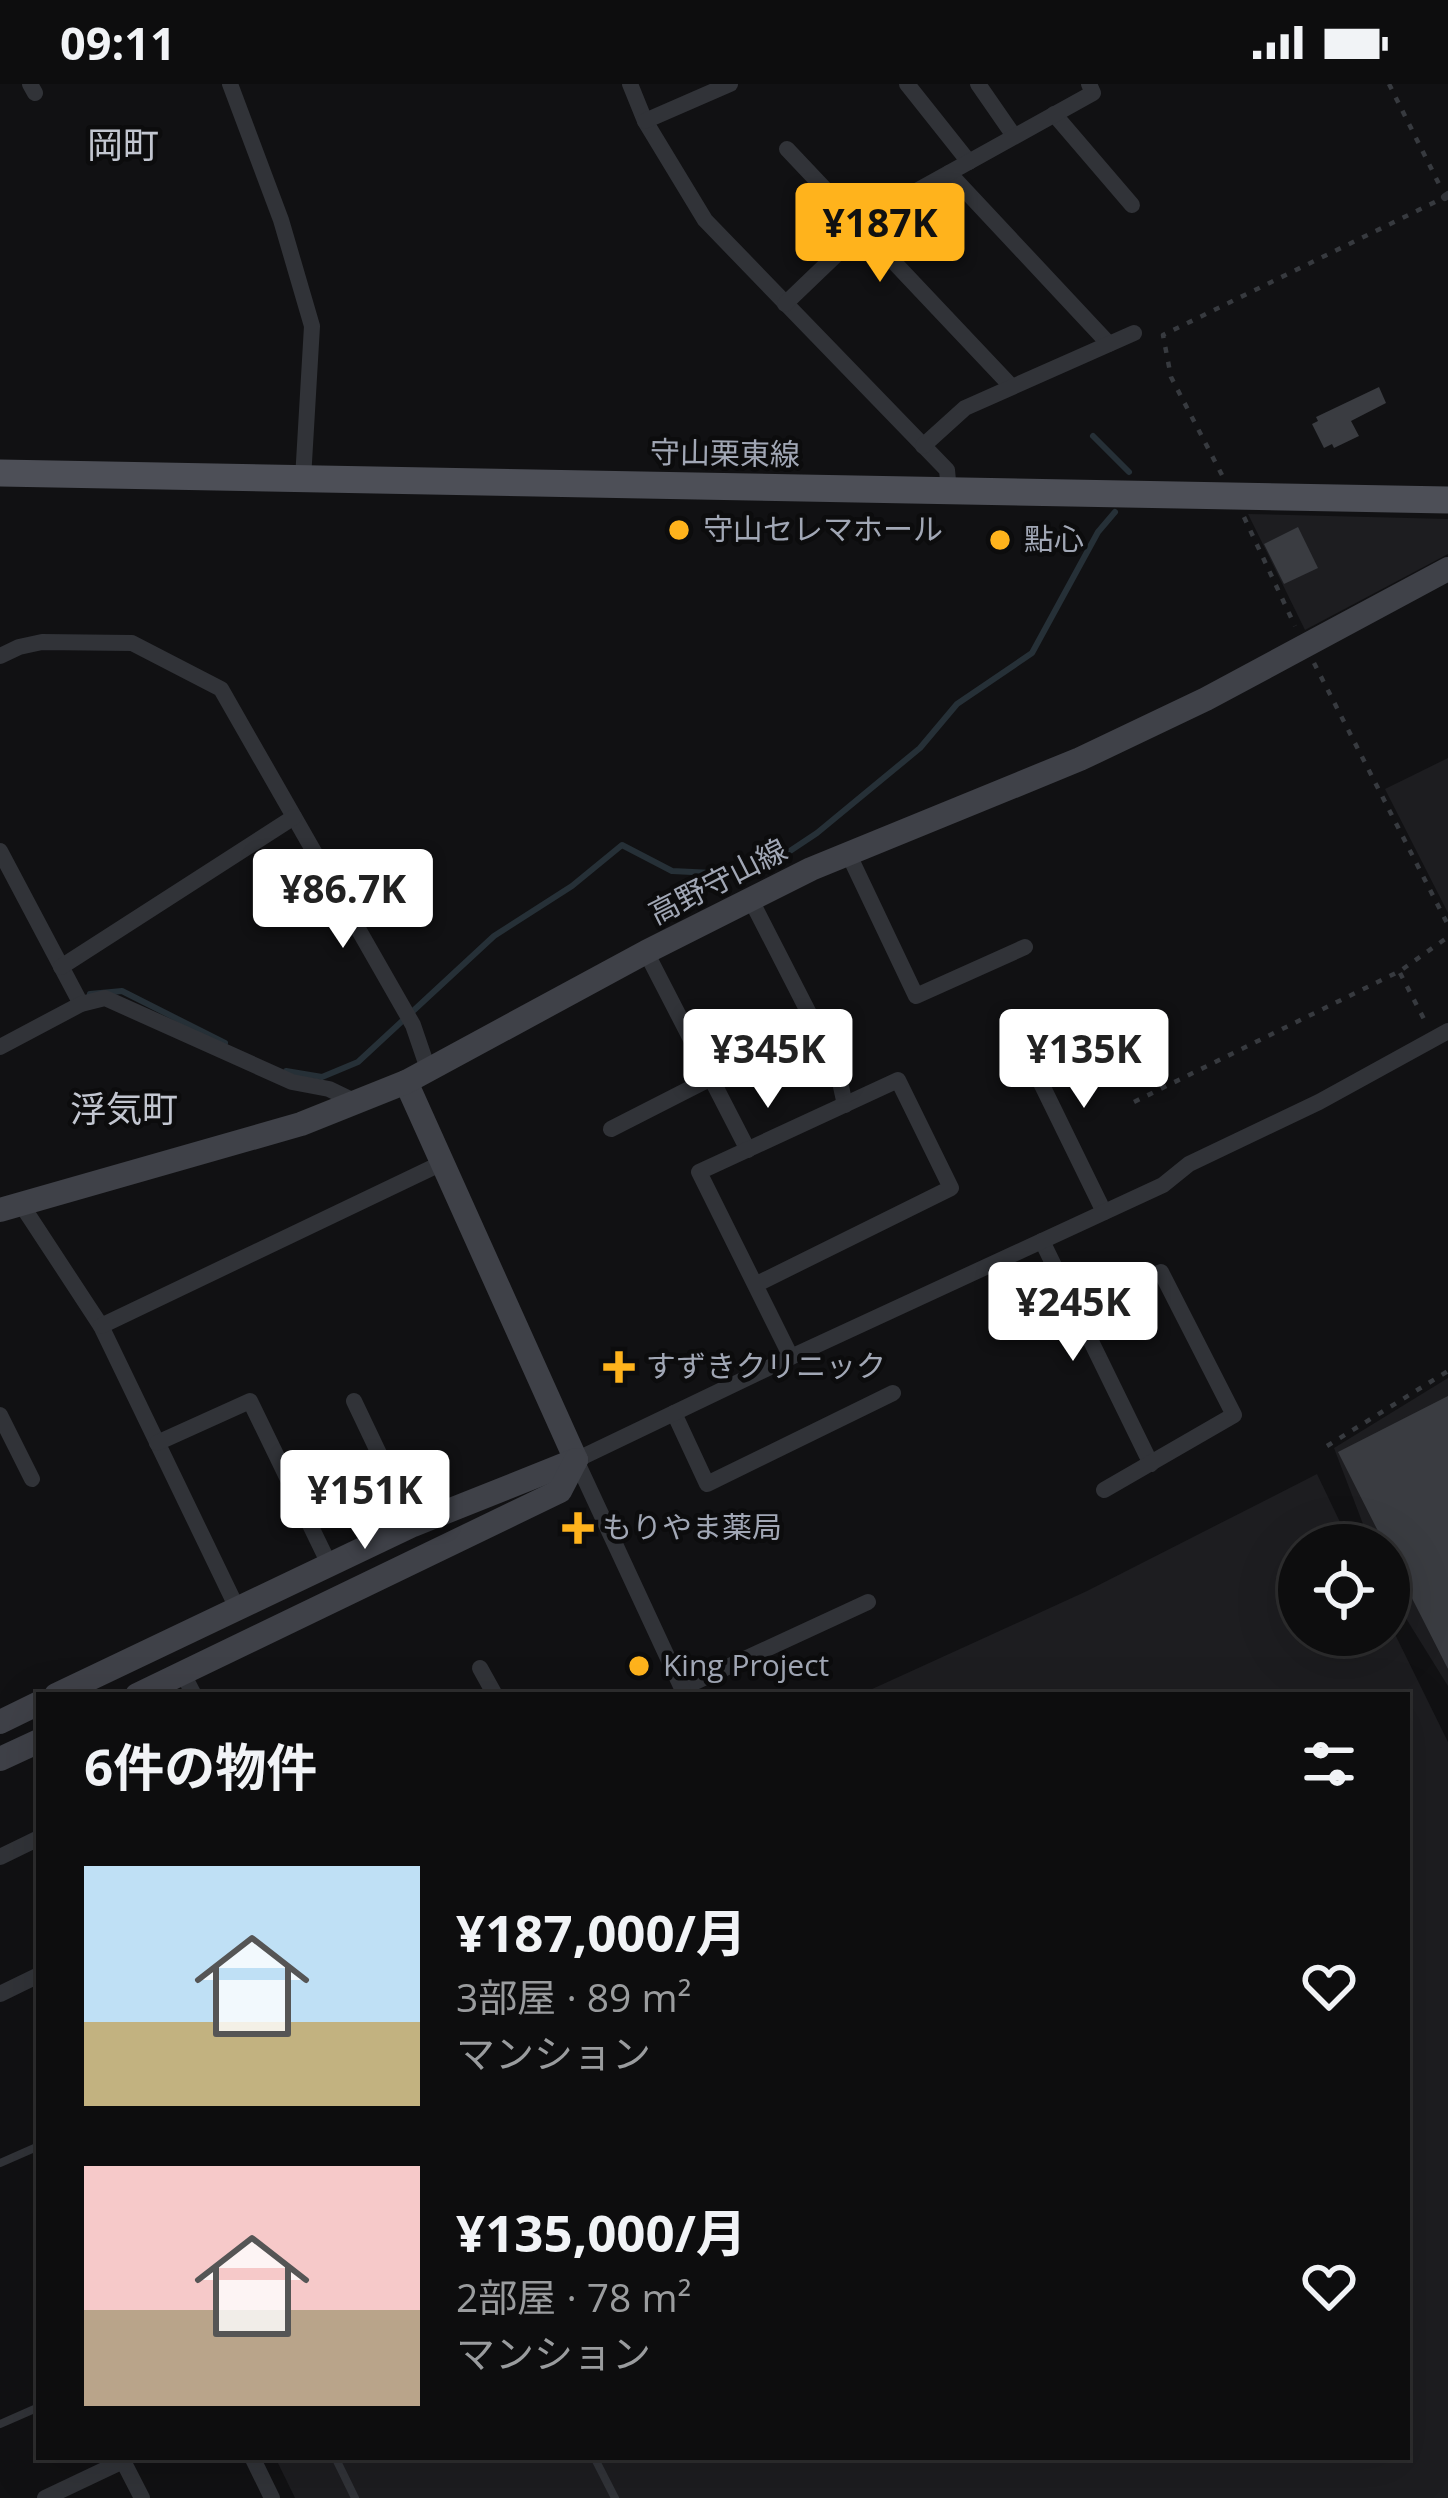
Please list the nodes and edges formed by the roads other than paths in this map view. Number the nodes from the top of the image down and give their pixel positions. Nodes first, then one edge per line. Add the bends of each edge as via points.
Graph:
1 (230, 84) edge
2 (630, 84) edge
3 (730, 84) edge
4 (907, 84) edge
5 (978, 84) edge
6 (1089, 84) edge
7 (1054, 114) junction
8 (645, 121) junction
9 (1014, 136) junction
10 (787, 149) dead end
11 (969, 162) junction
12 (949, 173) junction
13 (1132, 205) dead end
14 (863, 229) junction
15 (784, 304) junction
16 (1134, 332) dead end
17 (1109, 344) junction
18 (1011, 386) junction
19 (923, 446) junction
20 (0, 473) edge
21 (303, 479) junction
22 (949, 491) junction
23 (1448, 500) edge
24 (1448, 569) edge
25 (0, 656) edge
26 (294, 817) junction
27 (0, 851) edge
28 (848, 853) junction
29 (751, 900) junction
30 (1024, 947) dead end
31 (646, 952) junction
32 (61, 967) junction
33 (77, 998) junction
34 (1017, 1034) dead end
35 (1441, 1035) edge
36 (0, 1047) edge
37 (417, 1076) junction
38 (711, 1078) junction
39 (356, 1102) junction
40 (845, 1105) junction
41 (611, 1129) dead end
42 (748, 1150) junction
43 (442, 1163) junction
44 (10, 1207) edge
45 (1104, 1212) junction
46 (1042, 1241) junction
47 (757, 1284) junction
48 (1076, 1310) junction
49 (101, 1326) junction
50 (791, 1358) junction
51 (893, 1393) dead end
52 (355, 1401) dead end
53 (674, 1413) junction
54 (0, 1415) edge
55 (158, 1443) junction
56 (576, 1460) junction
57 (1150, 1464) junction
58 (32, 1479) dead end
59 (1104, 1490) dead end
60 (413, 1525) junction
61 (330, 1566) junction
62 (868, 1602) dead end
63 (229, 1612) junction
64 (236, 1648) junction
65 (481, 1668) dead end
66 (188, 1684) edge
67 (62, 1692) edge
68 (151, 1692) edge
69 (493, 1692) edge
70 (683, 1692) edge
71 (36, 1704) edge
72 (0, 1722) edge
73 (36, 1742) edge
74 (0, 1759) edge
75 (36, 1839) edge
76 (0, 1857) edge
77 (36, 1976) edge
78 (0, 1994) edge
79 (36, 2147) edge
80 (0, 2163) edge
81 (36, 2408) edge
82 (0, 2424) edge
83 (253, 2460) edge
84 (336, 2460) edge
85 (596, 2460) edge
86 (54, 2496) edge
87 (142, 2498) edge
88 (272, 2498) edge
89 (355, 2498) edge
90 (615, 2498) edge

1 - 21 street via 312,326
2 - 8 street
3 - 8 street
4 - 11 street
5 - 9 street
6 - 7 street via 1093,93
7 - 9 street
7 - 13 street
8 - 15 street via 705,220
9 - 11 street
10 - 14 street
11 - 12 street
12 - 14 street
12 - 17 street
14 - 15 street
14 - 18 street
15 - 19 street
16 - 17 street
17 - 18 street
18 - 19 street via 965,408
19 - 22 street via 947,470
20 - 21 main road, 守山栗東線
21 - 22 main road, 守山栗東線
22 - 23 main road, 守山栗東線
24 - 28 street, 高野守山線 via 1122,739
25 - 26 street via 42,642 132,643 221,689
26 - 32 street
26 - 37 street via 413,1025
27 - 32 street
28 - 29 street, 高野守山線
28 - 30 street via 916,996
29 - 31 street, 高野守山線
29 - 40 street via 837,1068
31 - 37 street, 高野守山線
31 - 38 street
32 - 33 street
33 - 36 street
33 - 39 street via 123,1004 292,1082
34 - 45 street
35 - 45 street
37 - 39 street, 高野守山線
37 - 43 street
38 - 41 street
38 - 42 street
39 - 44 street, 高野守山線
40 - 42 street
40 - 47 street via 898,1080 951,1189
42 - 47 street via 699,1172
43 - 49 street
43 - 56 street
44 - 49 street
45 - 46 street
46 - 48 street
46 - 50 street
47 - 50 street
48 - 57 street
48 - 57 street via 1161,1272 1234,1415
49 - 55 street
50 - 53 street
51 - 53 street via 707,1484
52 - 60 street
53 - 56 street
54 - 58 street
55 - 61 street via 250,1401
55 - 63 street
56 - 60 street
56 - 64 street via 560,1491
56 - 70 street
57 - 59 street
60 - 61 street
61 - 63 street
62 - 70 street
63 - 64 street
63 - 67 street
64 - 66 street
65 - 69 street
66 - 68 street
71 - 72 street
73 - 74 street
75 - 76 street
77 - 78 street
79 - 80 lane
81 - 82 lane
83 - 88 street
84 - 89 lane
85 - 90 lane
86 - 87 street via 123,2461

